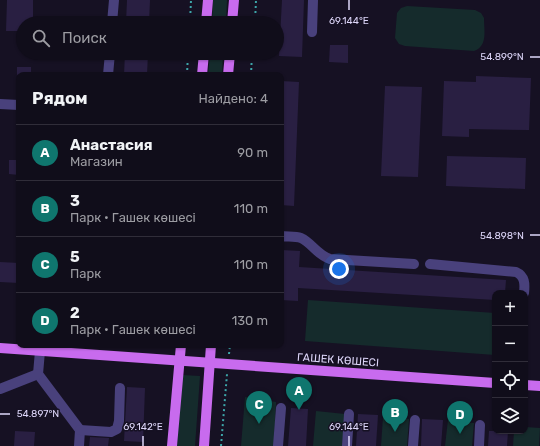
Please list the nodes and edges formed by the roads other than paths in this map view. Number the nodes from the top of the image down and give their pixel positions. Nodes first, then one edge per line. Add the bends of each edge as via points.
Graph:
1 (114, 0) edge
2 (208, 0) edge
3 (234, 0) edge
4 (313, 0) edge
5 (113, 16) edge
6 (207, 16) edge
7 (233, 16) edge
8 (312, 32) dead end
9 (109, 60) edge
10 (203, 60) edge
11 (229, 60) edge
12 (108, 72) edge
13 (202, 72) edge
14 (228, 72) edge
15 (0, 104) edge
16 (16, 105) edge
17 (284, 236) edge
18 (414, 264) dead end
19 (430, 264) dead end
20 (524, 290) edge
21 (0, 348) edge
22 (180, 348) edge
23 (211, 348) edge
24 (40, 351) junction
25 (175, 360) junction
26 (210, 363) junction
27 (38, 374) junction
28 (492, 383) edge
29 (528, 385) edge
30 (540, 386) edge
31 (120, 388) dead end
32 (0, 389) edge
33 (281, 408) dead end
34 (349, 414) dead end
35 (414, 420) dead end
36 (480, 425) dead end
37 (80, 430) junction
38 (79, 446) edge
39 (172, 446) edge
40 (204, 446) edge
41 (278, 446) edge
42 (347, 446) edge
43 (413, 446) edge
44 (479, 446) edge

1 - 5 lane
2 - 6 main road
3 - 7 main road
4 - 8 lane
9 - 12 lane
10 - 13 main road
11 - 14 main road
15 - 16 lane
17 - 18 lane via 300,238 330,259
19 - 20 lane via 511,270 522,277
21 - 24 main road, ГАШЕК КӨШЕСІ
22 - 25 main road
23 - 26 main road
24 - 25 main road, ГАШЕК КӨШЕСІ
24 - 27 lane
25 - 26 main road, ГАШЕК КӨШЕСІ
25 - 39 main road
26 - 28 main road, ГАШЕК КӨШЕСІ
26 - 40 main road
27 - 32 lane
27 - 37 lane
29 - 30 main road
31 - 37 lane via 117,429 110,432
33 - 41 lane
34 - 42 lane
35 - 43 lane
36 - 44 lane
37 - 38 lane

